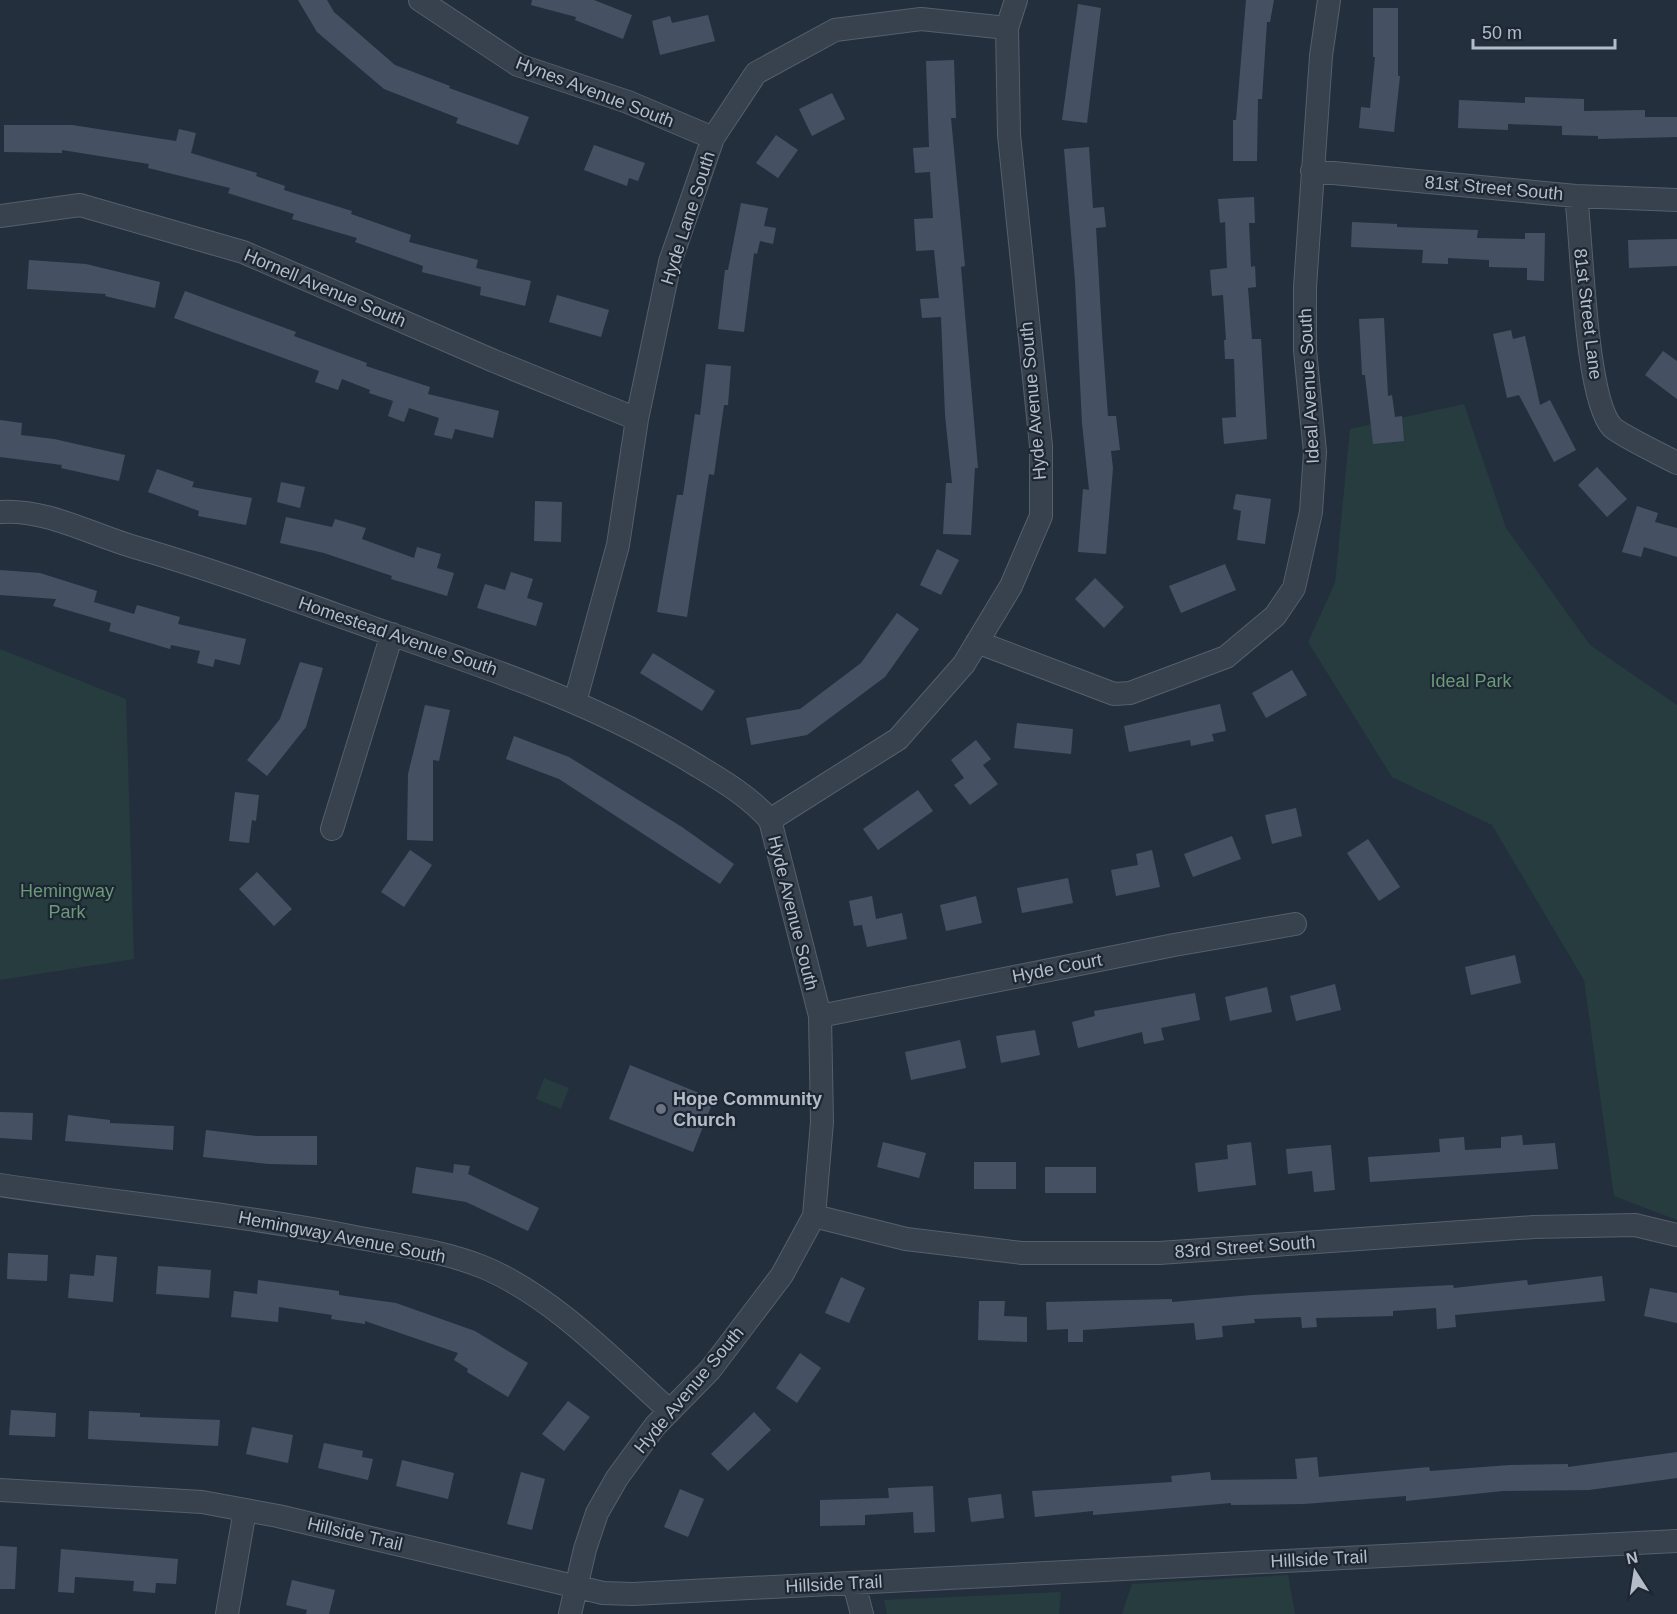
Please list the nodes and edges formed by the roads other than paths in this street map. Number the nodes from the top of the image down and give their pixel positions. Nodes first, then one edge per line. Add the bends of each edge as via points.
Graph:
1 (420, 0) edge
2 (1016, 0) edge
3 (1329, 0) edge
4 (1007, 28) junction
5 (713, 138) junction
6 (1311, 171) junction
7 (1576, 196) junction
8 (1677, 200) edge
9 (0, 216) edge
10 (638, 419) junction
11 (1677, 463) edge
12 (0, 512) edge
13 (392, 634) junction
14 (977, 642) junction
15 (575, 702) junction
16 (770, 820) junction
17 (332, 829) dead end
18 (1295, 924) dead end
19 (820, 1016) junction
20 (0, 1185) edge
21 (814, 1216) junction
22 (1677, 1235) edge
23 (670, 1411) junction
24 (0, 1490) edge
25 (245, 1510) junction
26 (1677, 1541) edge
27 (854, 1584) junction
28 (575, 1586) junction
29 (227, 1614) edge
30 (570, 1614) edge
31 (862, 1614) edge

1 - 5 street, Hynes Avenue South via 518,65 628,102
2 - 4 street, Hyde Avenue South
3 - 6 street, Ideal Avenue South
4 - 5 street, Hyde Lane South via 921,19 835,30 756,73
4 - 14 street, Hyde Avenue South via 1009,135 1041,446 1041,516 1011,586
5 - 10 street, Hyde Lane South via 670,262
6 - 7 street, 81st Street South
6 - 14 street, Ideal Avenue South via 1305,286 1305,350 1315,452 1311,512 1294,588 1275,616 1226,657 1130,693 1114,694
7 - 8 street, 81st Street South
7 - 11 street, 81st Street Lane via 1591,358 1600,399 1612,427
9 - 10 street, Hornell Avenue South via 80,205 243,252
10 - 15 street, Hyde Lane South via 618,545
12 - 13 street, Homestead Avenue South via 50,517
13 - 15 street, Homestead Avenue South
13 - 17 street
14 - 16 street, Hyde Avenue South via 964,664 898,739
15 - 16 street, Homestead Avenue South via 666,746 723,781
16 - 19 street, Hyde Avenue South
18 - 19 street, Hyde Court
19 - 21 street, Hyde Avenue South via 822,1122
20 - 23 street, Hemingway Avenue South via 274,1221 410,1247 483,1267 523,1289 578,1329
21 - 22 street, 83rd Street South via 906,1239 1022,1253 1159,1253 1534,1227 1635,1225
21 - 23 street, Hyde Avenue South via 782,1275 710,1370
23 - 28 street, Hyde Avenue South via 617,1478 597,1513
24 - 25 street, Hillside Trail via 168,1499
25 - 28 street, Hillside Trail
25 - 29 street
26 - 27 street, Hillside Trail
27 - 28 street, Hillside Trail via 633,1594 603,1593
27 - 31 street
28 - 30 street, Hyde Avenue South

